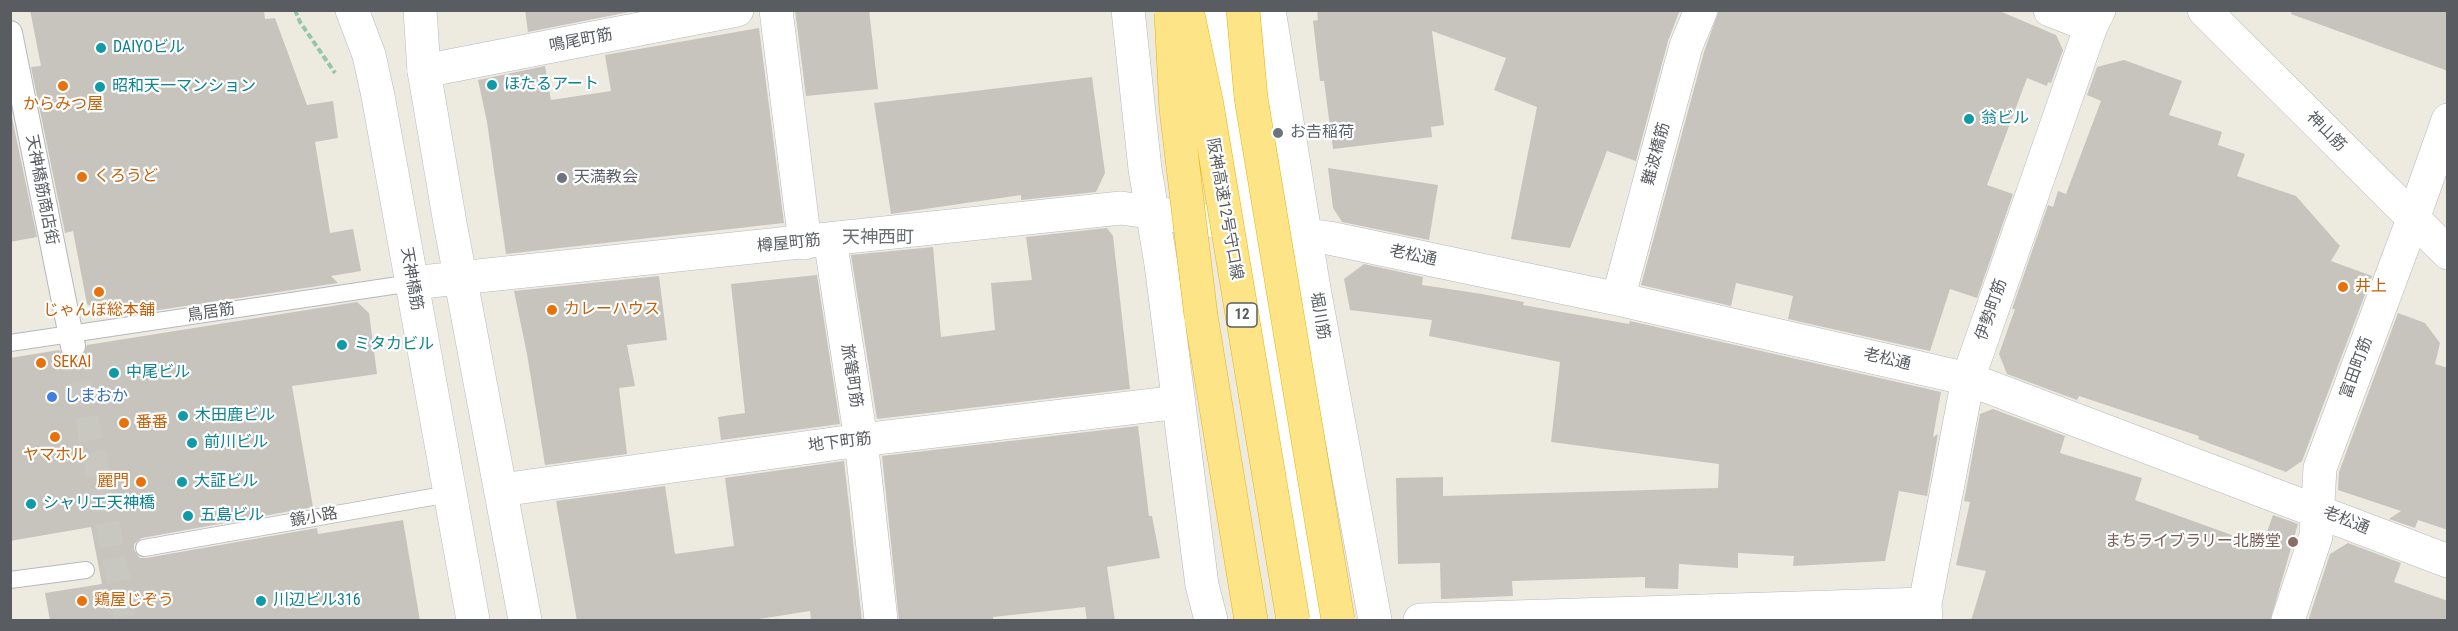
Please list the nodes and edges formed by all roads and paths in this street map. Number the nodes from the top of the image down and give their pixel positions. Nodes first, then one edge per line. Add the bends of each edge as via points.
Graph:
1 (352, 10) edge
2 (737, 10) edge
3 (776, 10) edge
4 (1128, 10) edge
5 (1171, 10) edge
6 (1187, 10) edge
7 (1220, 10) edge
8 (1243, 10) edge
9 (1269, 10) edge
10 (1701, 10) edge
11 (2050, 10) edge
12 (2204, 10) edge
13 (297, 11) edge
14 (2095, 19) edge
15 (10, 33) edge
16 (422, 41) edge
17 (336, 74) dead end
18 (2448, 120) edge
19 (2448, 200) edge
20 (1152, 212) junction
21 (2414, 219) junction
22 (1250, 226) junction
23 (1305, 234) junction
24 (817, 241) junction
25 (2448, 253) edge
26 (460, 276) junction
27 (412, 283) junction
28 (1618, 299) junction
29 (71, 340) junction
30 (10, 343) edge
31 (1968, 379) junction
32 (1179, 402) junction
33 (861, 440) junction
34 (501, 490) junction
35 (449, 494) junction
36 (2318, 510) junction
37 (144, 548) dead end
38 (2448, 561) edge
39 (86, 570) dead end
40 (10, 580) edge
41 (1926, 612) edge
42 (473, 621) edge
43 (525, 621) edge
44 (881, 621) edge
45 (1211, 621) edge
46 (1251, 621) edge
47 (1293, 621) edge
48 (1317, 621) edge
49 (1338, 621) edge
50 (1375, 621) edge
51 (1420, 621) edge
52 (2288, 621) edge

1 - 27 street, 天神橋筋 via 369,55
2 - 16 street, 鳴尾町筋
3 - 24 street, 旅篭町筋
4 - 20 street
5 - 46 highway, bridge via 1176,109 1201,316
6 - 47 highway, 阪神高速12号守口線 / 12, bridge
7 - 22 street
8 - 49 highway, bridge via 1251,98
9 - 23 street, 堀川筋
10 - 28 street, 難波橋筋 via 1686,46
11 - 14 street
12 - 21 street, 神山筋
13 - 17 path
14 - 31 street, 伊勢町筋
15 - 29 street, 天神橋筋商店街
16 - 26 street
18 - 21 street, 富田町筋
19 - 21 street
20 - 22 street, 樽屋町筋
20 - 24 street, 樽屋町筋 via 1120,208
20 - 32 street
21 - 25 street, 神山筋
21 - 36 street, 富田町筋 via 2320,468
22 - 23 street, 老松通
22 - 48 street
23 - 28 street, 老松通
23 - 50 street, 堀川筋
24 - 26 street, 樽屋町筋
24 - 33 street, 旅篭町筋
26 - 27 street, 樽屋町筋
26 - 34 street
27 - 29 lane, 鳥居筋
27 - 35 street, 天神橋筋
28 - 31 street, 老松通
29 - 30 lane, 鳥居筋
31 - 36 street, 老松通
31 - 41 street, 伊勢町筋
32 - 33 street, 地下町筋
32 - 45 street via 1202,585
33 - 34 street, 地下町筋
33 - 44 street, 旅篭町筋
34 - 43 street
35 - 37 lane, 鏡小路
35 - 42 street, 天神橋筋
36 - 38 street, 老松通
36 - 52 street, 富田町筋 via 2316,536
39 - 40 lane
41 - 51 street

